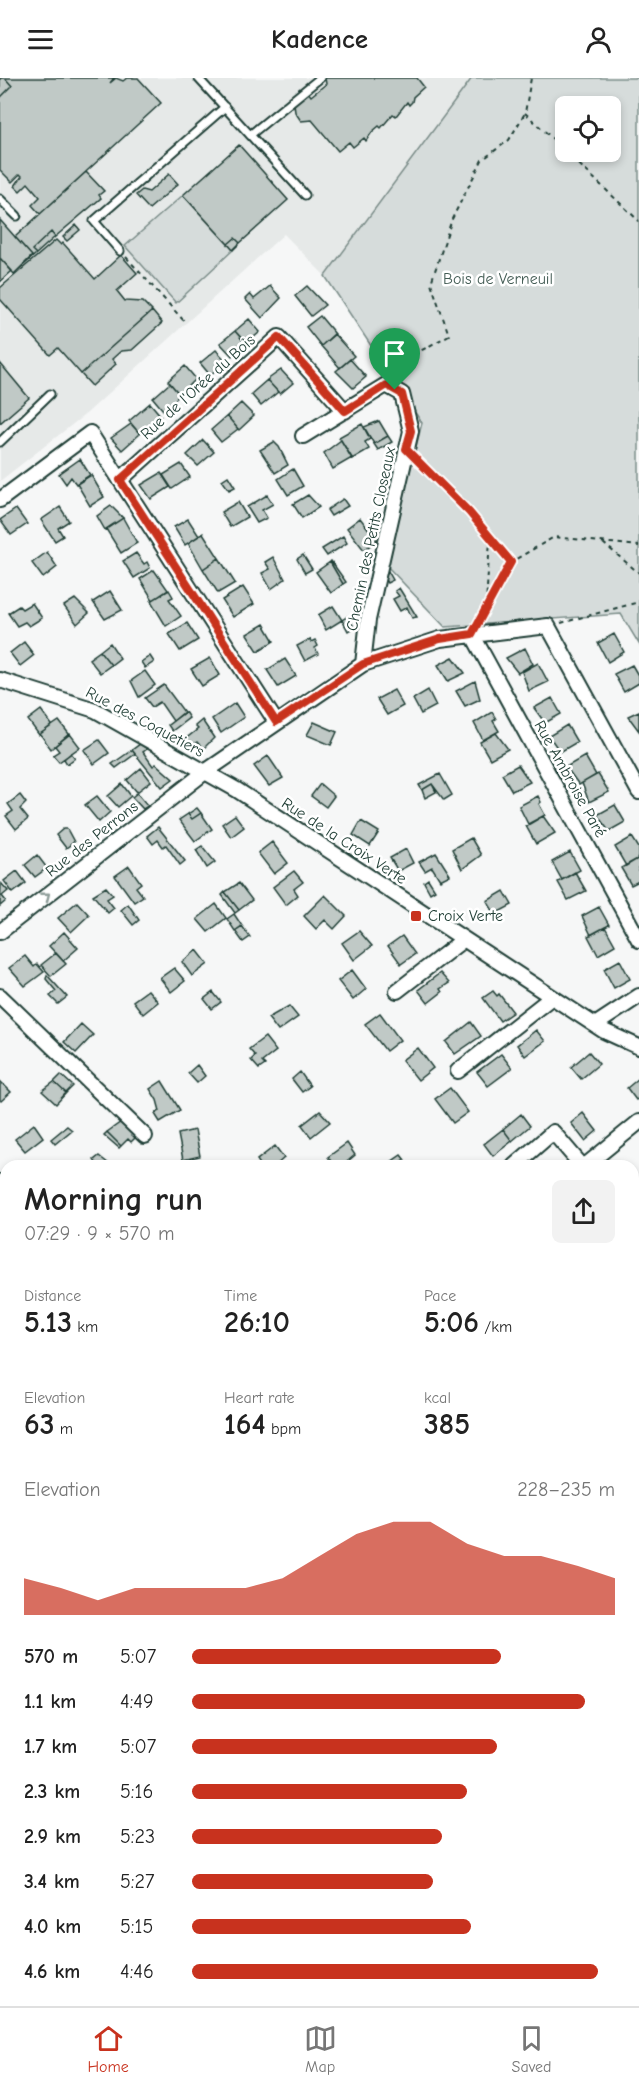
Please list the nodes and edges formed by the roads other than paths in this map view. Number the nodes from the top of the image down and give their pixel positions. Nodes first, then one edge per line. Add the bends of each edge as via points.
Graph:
1 (198, 78) edge
2 (320, 78) edge
3 (225, 107) junction
4 (250, 135) junction
5 (305, 195) dead end
6 (0, 199) edge
7 (17, 216) dead end
8 (120, 251) road end
9 (50, 394) dead end
10 (345, 411) junction
11 (303, 436) dead end
12 (0, 442) edge
13 (120, 480) junction
14 (0, 500) edge
15 (472, 634) junction
16 (363, 664) junction
17 (0, 680) edge
18 (276, 722) junction
19 (205, 772) junction
20 (639, 792) edge
21 (0, 932) edge
22 (464, 940) junction
23 (639, 940) edge
24 (398, 991) dead end
25 (0, 996) edge
26 (639, 996) edge
27 (552, 997) junction
28 (595, 1025) junction
29 (639, 1047) edge
30 (458, 1071) dead end
31 (639, 1122) edge
32 (145, 1136) dead end
33 (521, 1160) edge
34 (579, 1160) edge
35 (592, 1160) edge

1 - 3 lane
2 - 4 lane
3 - 4 lane
3 - 8 lane via 94,221
4 - 5 lane
6 - 7 lane
9 - 12 lane
10 - 11 street
10 - 13 street, Rue de l'Orée du Bois via 279,337
10 - 16 street, Chemin des Petits Closeaux via 386,385 402,394 411,431 368,621
13 - 14 street via 90,433
13 - 18 street
15 - 16 street, Rue des Perrons via 440,639
15 - 20 street, Rue des Perrons via 548,626
15 - 23 street, Rue Ambroise Paré
16 - 18 street, Rue des Perrons
17 - 19 street, Rue des Coquetiers via 95,710
18 - 19 street, Rue des Perrons
21 -> 19 street, Rue des Perrons
19 - 22 street, Rue de la Croix Verte
22 - 24 street
22 - 27 street, Rue de la Croix Verte
25 - 32 street
26 - 28 street
27 - 28 street, Rue de la Croix Verte
27 - 30 street
28 - 29 street, Rue de la Croix Verte
31 - 35 street
33 - 34 street via 553,1132

